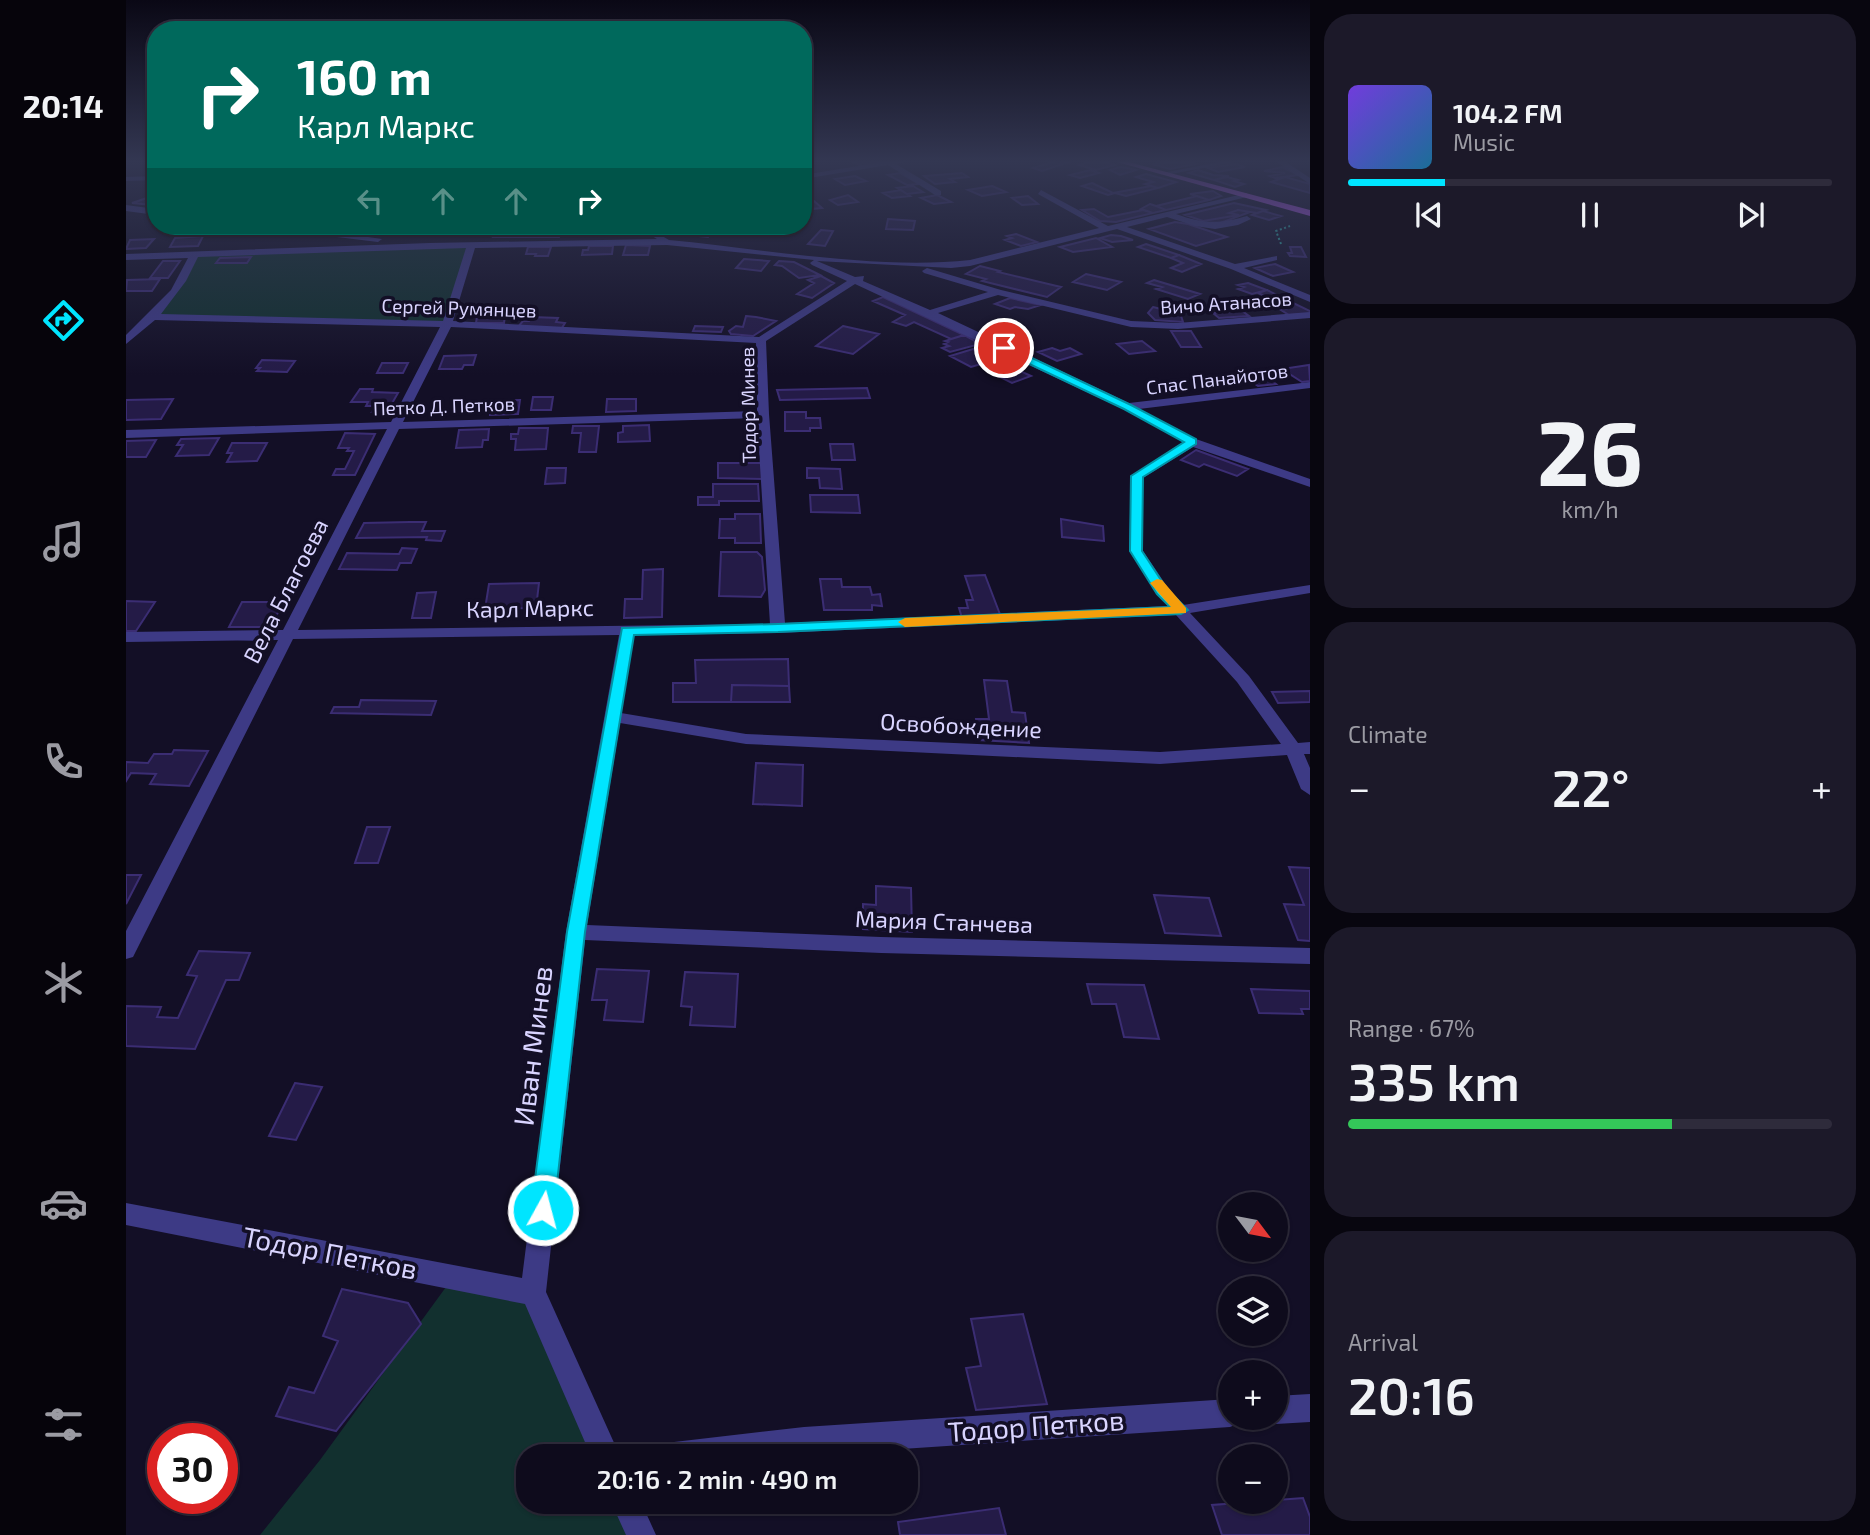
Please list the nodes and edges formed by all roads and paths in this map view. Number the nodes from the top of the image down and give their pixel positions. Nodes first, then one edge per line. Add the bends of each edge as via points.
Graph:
1 (1097, 232) edge
2 (1123, 232) edge
3 (348, 235) edge
4 (655, 235) edge
5 (374, 238) junction
6 (667, 242) junction
7 (471, 245) junction
8 (430, 246) junction
9 (355, 248) junction
10 (194, 255) junction
11 (797, 255) junction
12 (126, 257) edge
13 (1273, 258) dead end
14 (901, 263) junction
15 (1234, 267) junction
16 (855, 281) junction
17 (998, 292) junction
18 (1310, 299) edge
19 (929, 313) junction
20 (1310, 315) edge
21 (155, 317) junction
22 (447, 324) junction
23 (141, 327) junction
24 (126, 328) edge
25 (761, 340) junction
26 (126, 341) edge
27 (1310, 385) edge
28 (1127, 407) junction
29 (763, 414) junction
30 (396, 425) junction
31 (126, 434) edge
32 (1192, 442) junction
33 (1310, 483) edge
34 (1310, 589) edge
35 (1181, 610) junction
36 (778, 628) junction
37 (627, 631) junction
38 (289, 635) junction
39 (126, 637) edge
40 (612, 717) junction
41 (1302, 748) edge
42 (1310, 789) edge
43 (576, 932) junction
44 (126, 951) edge
45 (1310, 956) edge
46 (126, 1214) edge
47 (533, 1293) junction
48 (1310, 1408) edge
49 (1288, 1409) edge
50 (1218, 1414) edge
51 (601, 1444) edge
52 (778, 1444) edge
53 (631, 1514) edge
54 (641, 1535) edge

1 - 14 street via 970,263
2 - 15 street
3 - 5 street
4 - 6 street
5 - 8 street
5 - 9 street
6 - 7 street
6 - 11 street
7 - 8 street
7 - 22 street, Вела Благоева
8 - 9 street
9 - 10 street
10 - 12 street
10 - 21 street via 186,276
11 - 14 street
11 - 16 street
13 - 15 street
14 - 16 street, Тодор Минев
14 - 17 street, Вичо Атанасов
15 - 18 street
16 - 19 street
16 - 25 street, Тодор Минев
17 - 19 street
17 - 20 street, Вичо Атанасов via 1131,324 1178,326
19 - 28 street
21 - 22 street, Сергей Румянцев
21 - 23 street
22 - 25 street, Сергей Румянцев
22 - 30 street, Вела Благоева
23 - 24 street
23 - 26 street
25 - 29 street, Тодор Минев
27 - 28 street, Спас Панайотов
28 - 32 street
29 - 30 street, Петко Д. Петков
29 - 36 street, Тодор Минев
30 - 31 street, Петко Д. Петков
30 - 38 street, Вела Благоева
32 - 33 street
32 - 35 street via 1137,476 1136,551 1162,591
34 - 35 street, Карл Маркс
35 - 36 street, Карл Маркс
35 - 41 street
36 - 37 street, Карл Маркс
37 - 38 street, Карл Маркс
37 - 40 street, Иван Минев
38 - 39 street, Карл Маркс
38 - 44 street, Вела Благоева
40 - 41 street, Освобождение via 746,739 1146,758
40 - 43 street, Иван Минев
41 - 42 street
43 - 45 street, Мария Станчева
43 - 47 street, Иван Минев
46 - 47 street, Тодор Петков
47 - 51 street
48 - 49 street
50 - 52 street, Тодор Петков
53 - 54 street

